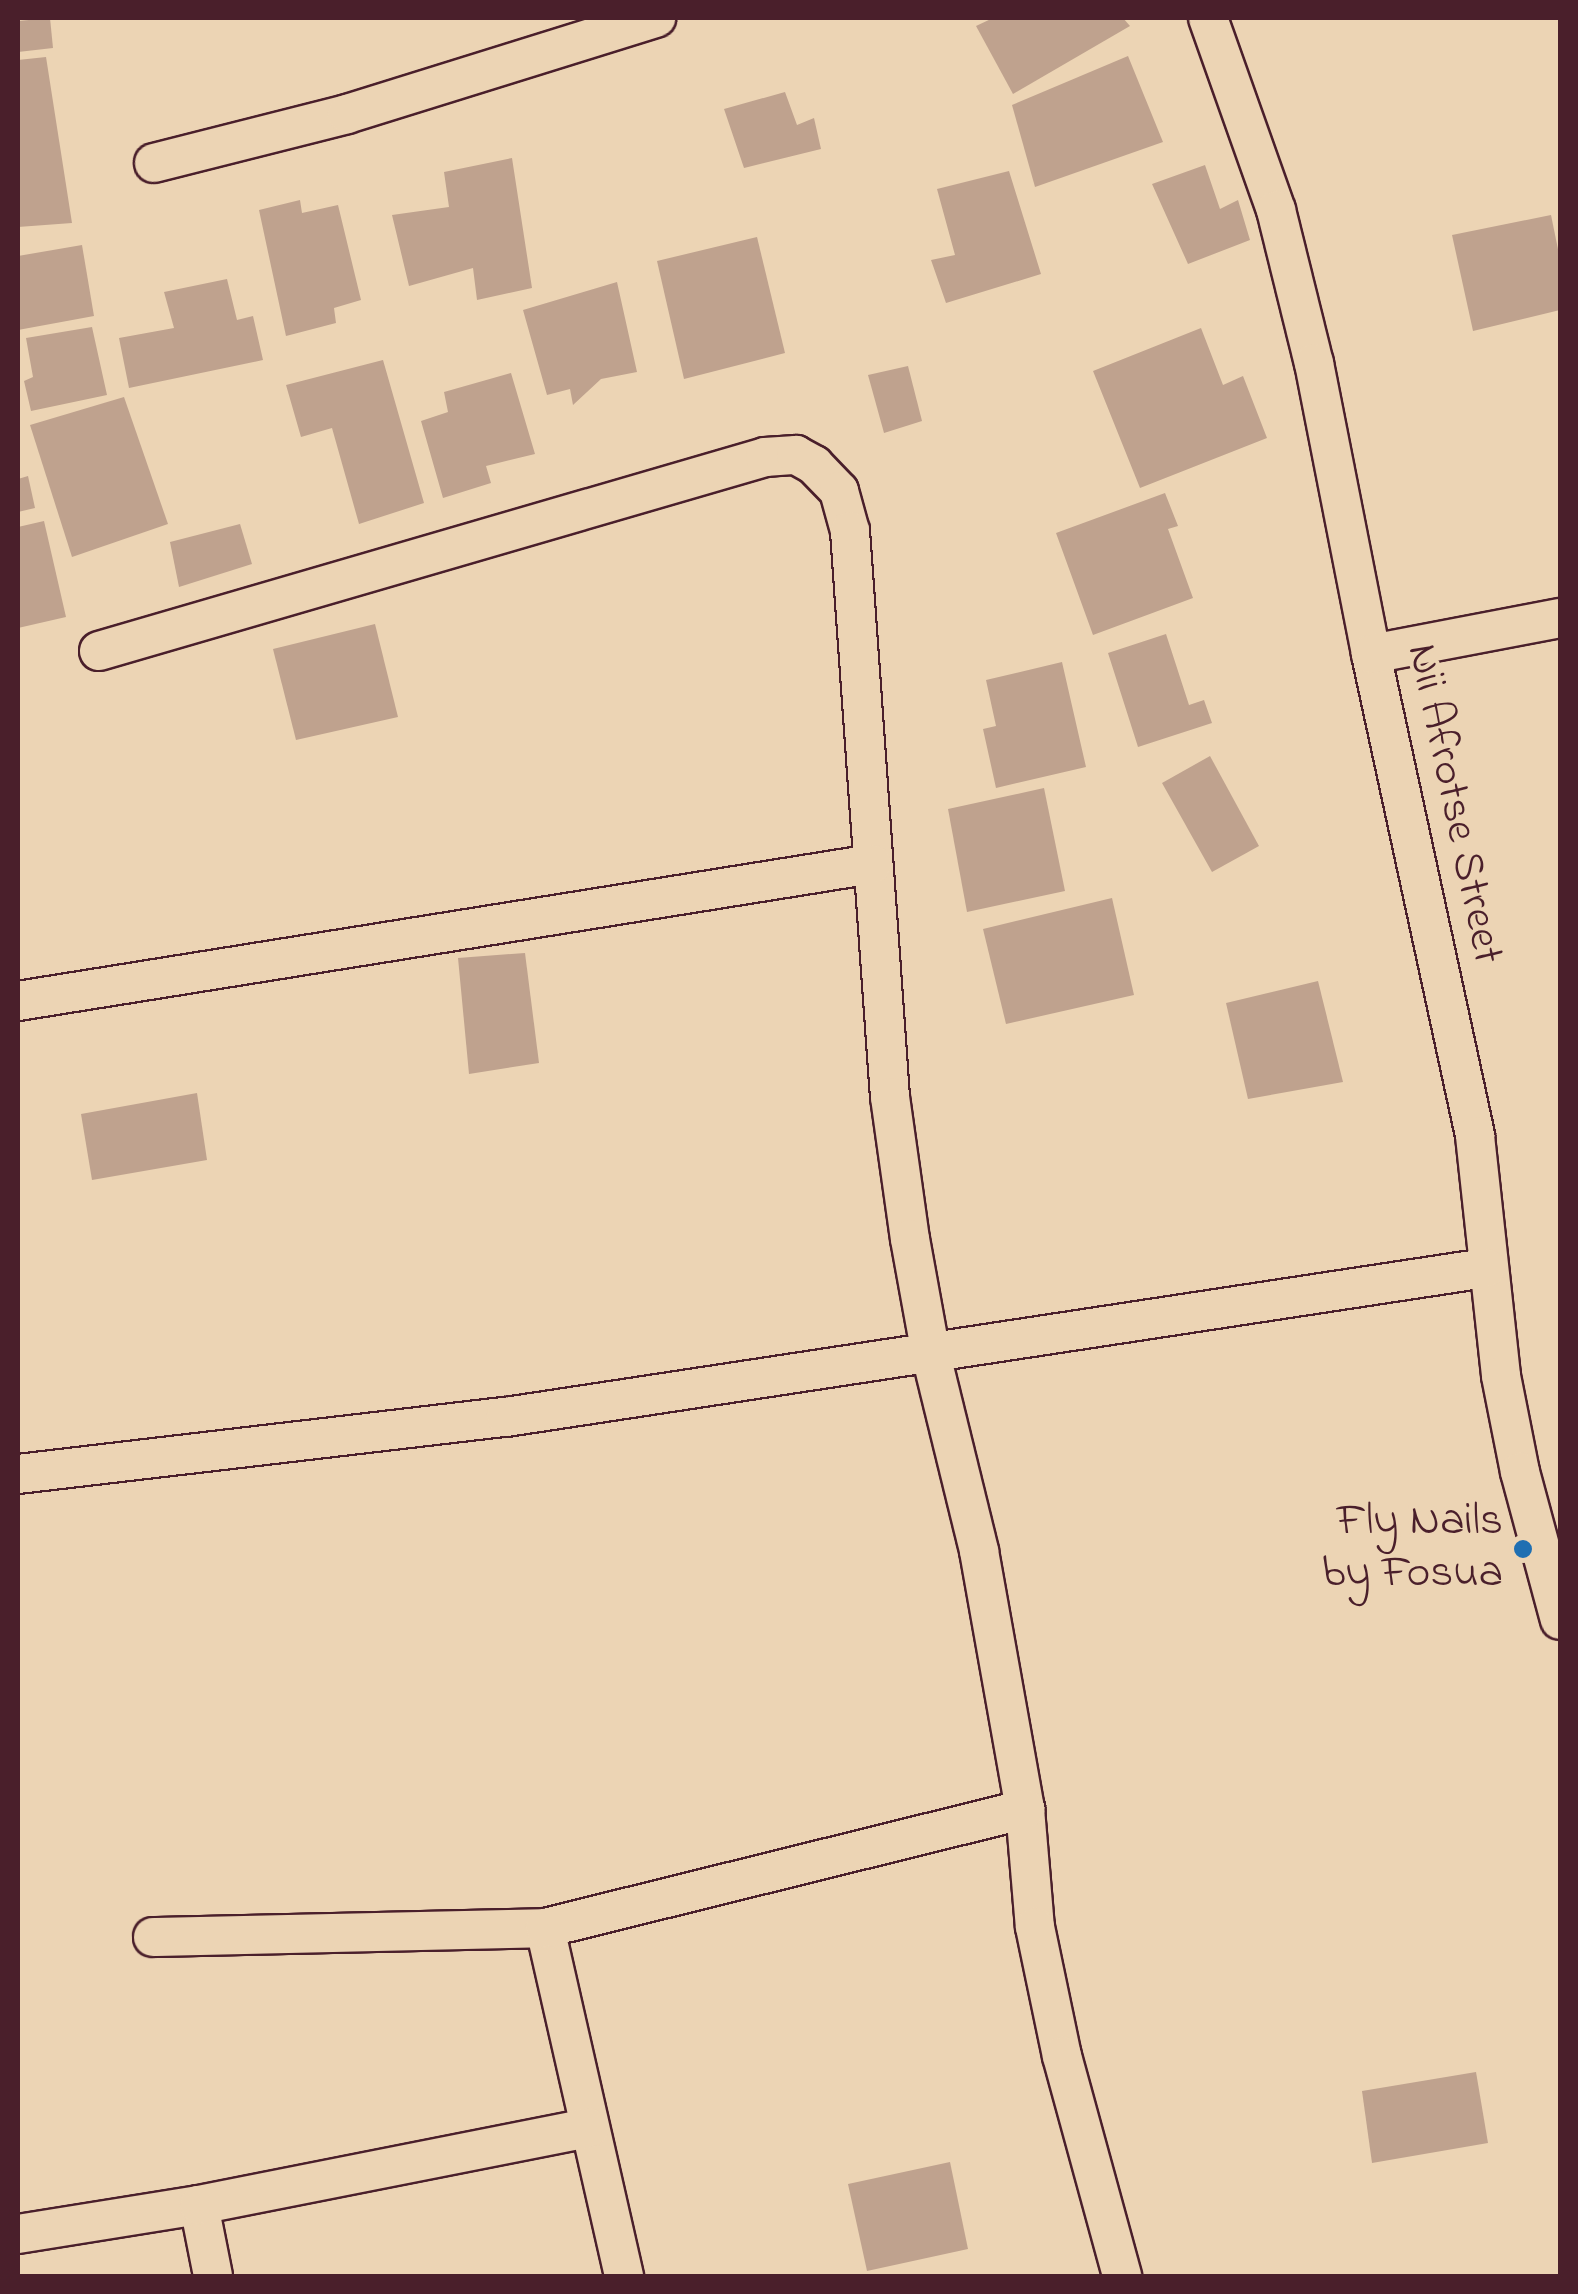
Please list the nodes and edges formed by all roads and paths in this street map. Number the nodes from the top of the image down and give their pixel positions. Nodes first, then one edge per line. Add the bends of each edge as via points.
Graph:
1 (655, 18) edge
2 (1208, 18) edge
3 (154, 163) dead end
4 (1560, 618) edge
5 (99, 651) dead end
6 (1370, 654) junction
7 (872, 864) junction
8 (18, 1001) edge
9 (1486, 1268) junction
10 (931, 1355) junction
11 (18, 1474) edge
12 (1560, 1620) edge
13 (1025, 1809) junction
14 (546, 1928) junction
15 (153, 1937) dead end
16 (588, 2128) junction
17 (200, 2205) junction
18 (18, 2234) edge
19 (213, 2276) edge
20 (624, 2276) edge
21 (1122, 2276) edge

1 - 3 street via 348,114
2 - 6 street, Nii Afrotse Street via 1276,210 1314,363
4 - 6 street
5 - 7 street via 765,457 796,456 839,491 850,531
6 - 9 street, Nii Afrotse Street via 1475,1136
7 - 8 street
7 - 10 street via 890,1097
9 - 10 street
9 - 12 street, Nii Afrotse Street via 1520,1472
10 - 11 street via 506,1418
10 - 13 street via 979,1551
13 - 14 street
13 - 21 street via 1050,2001
14 - 15 street
14 - 16 street
16 - 17 street
16 - 20 street
17 - 18 street
17 - 19 street

